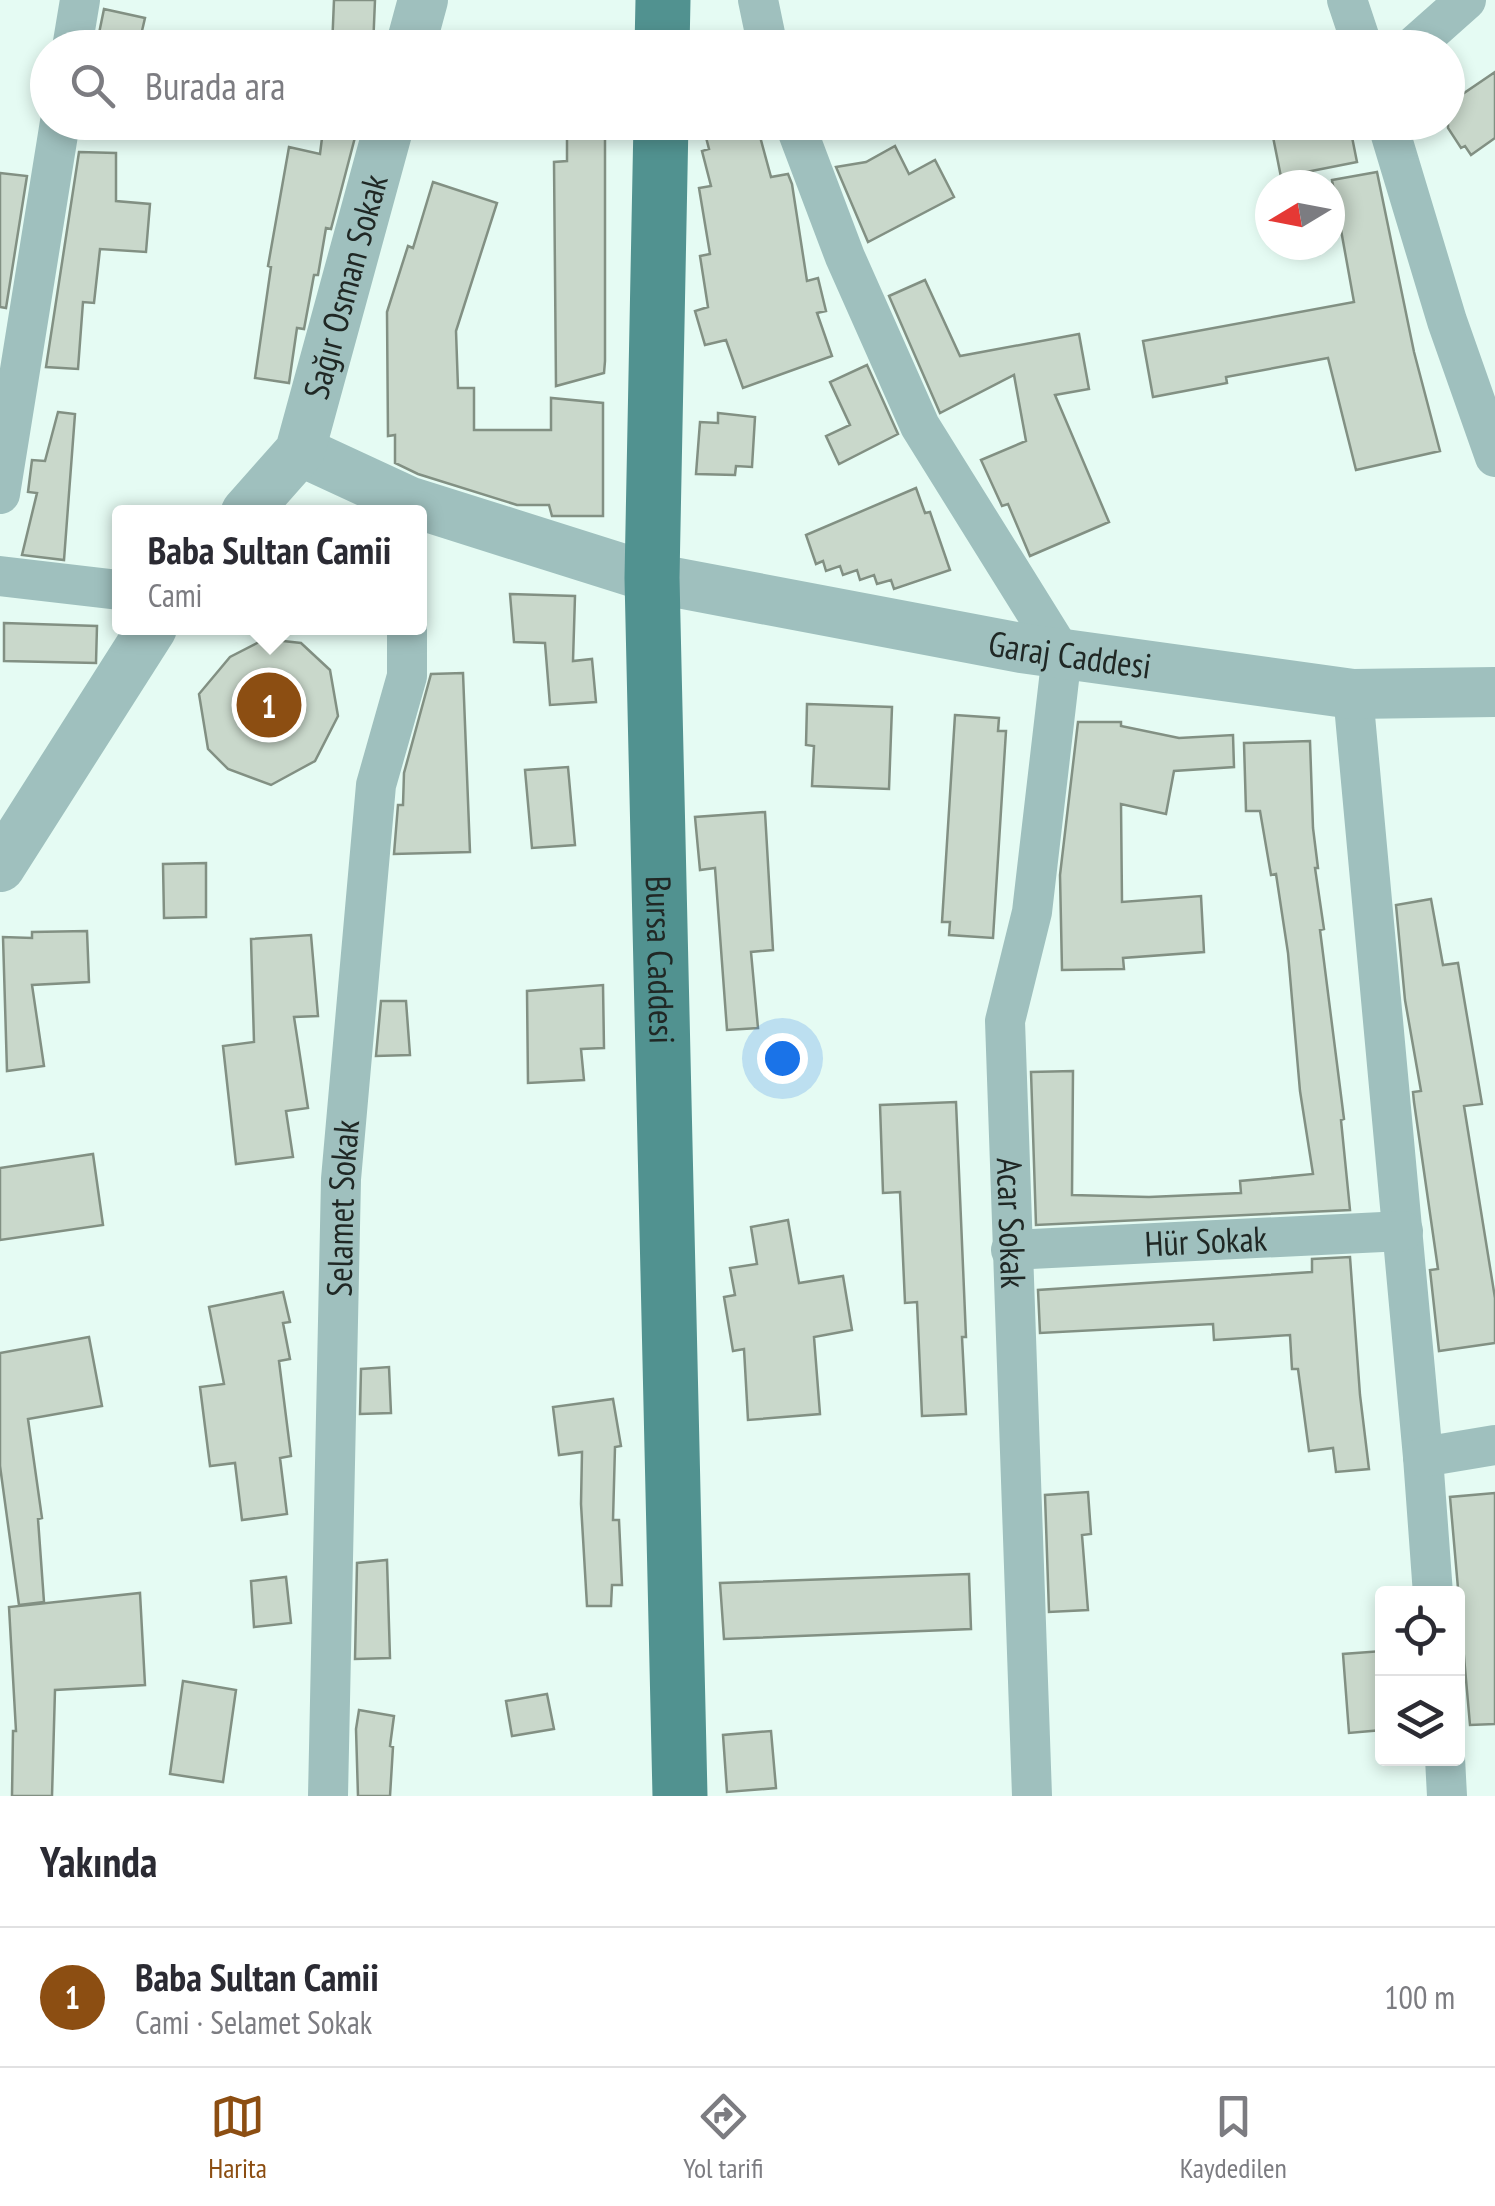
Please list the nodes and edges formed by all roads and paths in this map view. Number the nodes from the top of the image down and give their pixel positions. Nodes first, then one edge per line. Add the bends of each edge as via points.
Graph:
1 (80, 0) edge
2 (423, 0) edge
3 (663, 0) edge
4 (758, 0) edge
5 (1347, 0) edge
6 (1466, 0) edge
7 (75, 30) edge
8 (415, 30) edge
9 (662, 30) edge
10 (764, 30) edge
11 (1357, 30) edge
12 (1432, 30) edge
13 (57, 140) edge
14 (385, 140) edge
15 (660, 140) edge
16 (801, 140) edge
17 (1392, 140) edge
18 (300, 451) junction
19 (1495, 457) edge
20 (0, 494) edge
21 (252, 505) edge
22 (404, 505) edge
23 (427, 513) edge
24 (0, 576) edge
25 (652, 578) junction
26 (112, 589) edge
27 (148, 635) edge
28 (407, 635) edge
29 (1062, 654) junction
30 (1495, 692) edge
31 (1353, 694) junction
32 (0, 867) edge
33 (1403, 1231) junction
34 (1011, 1250) junction
35 (1495, 1444) edge
36 (1424, 1456) junction
37 (1432, 1586) edge
38 (1445, 1766) edge
39 (328, 1796) edge
40 (680, 1796) edge
41 (1032, 1796) edge
42 (1447, 1796) edge

1 - 7 street
2 - 8 street
3 - 9 main road
4 - 10 street
5 - 11 street
6 - 12 street
13 - 20 street
14 - 18 street, Sağır Osman Sokak
15 - 25 main road, Bursa Caddesi
16 - 29 street via 920,426
17 - 19 street
18 - 21 street
18 - 22 street, Garaj Caddesi
23 - 25 street, Garaj Caddesi
24 - 26 street
25 - 29 street, Garaj Caddesi
25 - 40 main road, Bursa Caddesi
27 - 32 street
28 - 39 street, Selamet Sokak via 407,676 376,785 341,1179
29 - 31 street, Garaj Caddesi
29 - 34 street, Acar Sokak via 1032,912 1005,1021
30 - 31 street, Garaj Caddesi
31 - 33 street
33 - 34 street, Hür Sokak
33 - 36 street
34 - 41 street, Acar Sokak
35 - 36 street
36 - 37 street
38 - 42 street

